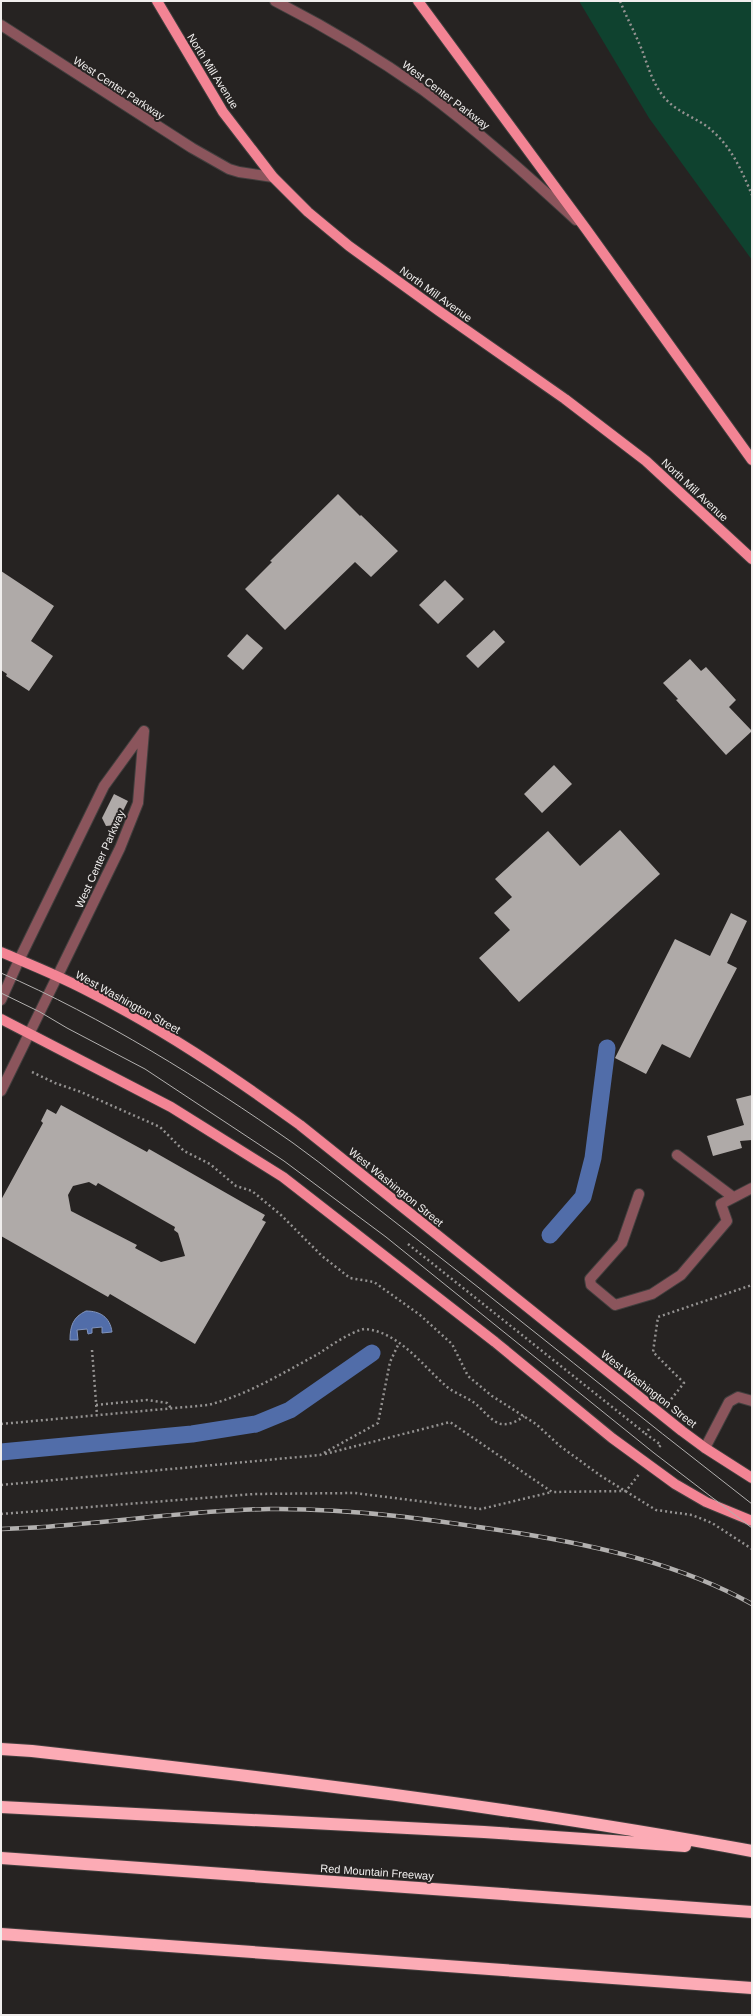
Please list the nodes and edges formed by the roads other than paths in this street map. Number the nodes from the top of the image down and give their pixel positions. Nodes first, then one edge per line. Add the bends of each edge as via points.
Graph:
1 (158, 1) edge
2 (275, 1) edge
3 (418, 1) edge
4 (1, 24) edge
5 (273, 177) junction
6 (586, 229) junction
7 (752, 460) edge
8 (752, 559) edge
9 (1, 952) edge
10 (19, 960) junction
11 (57, 977) junction
12 (1, 1000) edge
13 (1, 1019) edge
14 (30, 1032) junction
15 (1, 1091) edge
16 (677, 1156) dead end
17 (752, 1188) edge
18 (639, 1194) dead end
19 (733, 1198) junction
20 (752, 1401) edge
21 (705, 1448) junction
22 (752, 1478) edge
23 (752, 1521) edge
24 (1, 1745) edge
25 (1, 1749) edge
26 (32, 1751) junction
27 (1, 1807) edge
28 (752, 1851) edge
29 (1, 1858) edge
30 (752, 1912) edge
31 (1, 1934) edge
32 (752, 1988) edge

1 - 5 main road, North Mill Avenue via 223,112
2 - 6 street, West Center Parkway via 359,48 422,90 494,146
3 - 6 main road
4 - 5 street, West Center Parkway via 207,157 239,172
5 - 8 main road, North Mill Avenue via 308,212 349,246 565,399 646,461
6 - 7 main road
9 - 10 main road, West Washington Street
10 - 11 main road, West Washington Street
10 - 11 street, West Center Parkway via 104,786 144,731 138,803 120,848
10 - 12 street, West Center Parkway
11 - 14 street, West Center Parkway
11 - 21 main road, West Washington Street via 84,989 205,1060 300,1125
13 - 14 main road
14 - 15 street, West Center Parkway
14 - 23 main road via 171,1107 283,1177 495,1342 612,1438 674,1484 706,1502
16 - 19 street
17 - 19 street
18 - 19 street via 622,1243 590,1279 591,1285 615,1305 652,1294 681,1275 727,1221 721,1204
20 - 21 street via 738,1397 728,1402
21 - 22 main road, West Washington Street
24 - 26 highway
25 - 26 highway
26 - 28 highway via 381,1793 664,1835
27 - 28 highway via 545,1835
29 - 30 highway, Red Mountain Freeway
31 - 32 highway

